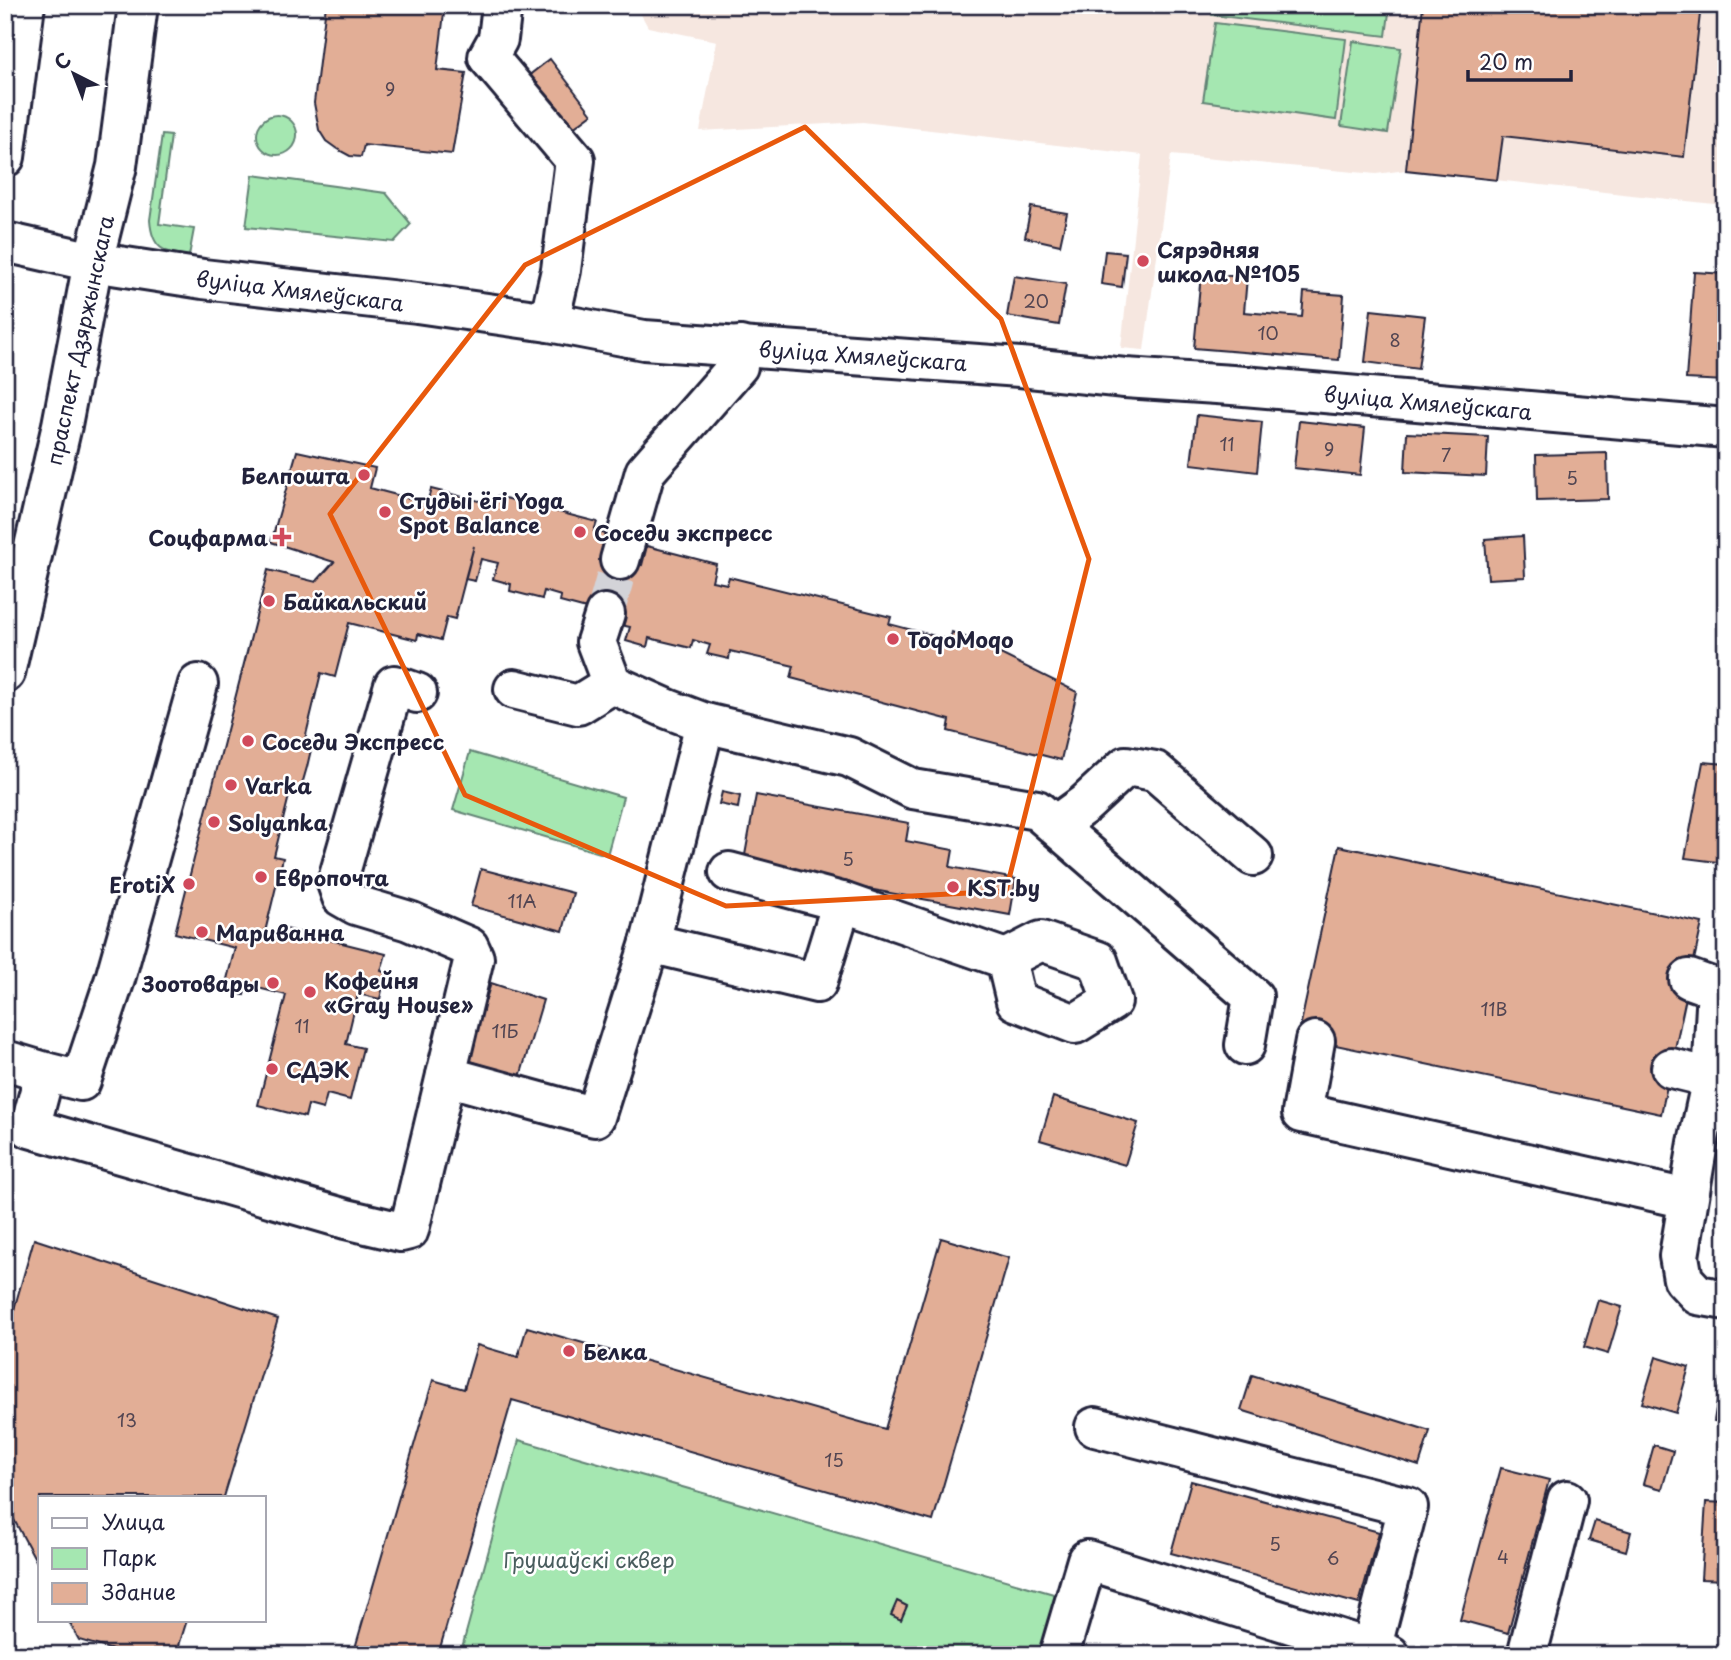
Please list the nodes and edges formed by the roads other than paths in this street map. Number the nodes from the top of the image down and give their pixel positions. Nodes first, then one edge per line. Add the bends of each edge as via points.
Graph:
1 (25, 5) edge
2 (138, 5) edge
3 (502, 5) edge
4 (5, 157) edge
5 (5, 242) edge
6 (93, 262) junction
7 (549, 322) junction
8 (740, 346) junction
9 (1726, 428) edge
10 (620, 560) tunnel mouth
11 (605, 614) tunnel mouth
12 (5, 673) edge
13 (198, 684) dead end
14 (612, 684) junction
15 (514, 689) dead end
16 (417, 693) dead end
17 (705, 723) junction
18 (1056, 825) junction
19 (1253, 856) dead end
20 (729, 872) dead end
21 (842, 902) junction
22 (650, 943) junction
23 (1006, 959) dead end
24 (1689, 979) dead end
25 (1315, 1041) dead end
26 (1245, 1045) dead end
27 (5, 1060) edge
28 (1671, 1068) dead end
29 (46, 1072) junction
30 (446, 1076) junction
31 (1712, 1078) junction
32 (1688, 1199) junction
33 (1726, 1300) edge
34 (1095, 1427) dead end
35 (1567, 1500) dead end
36 (1381, 1652) edge
37 (1059, 1655) edge
38 (1527, 1655) edge

1 - 4 street
2 - 6 street, праспект Дзяржынскага via 117,166
3 - 7 street via 498,39 488,57 577,142 561,270
5 - 6 street, вуліца Хмялеўскага
6 - 7 street, вуліца Хмялеўскага
6 - 12 street, праспект Дзяржынскага via 62,425
7 - 8 street, вуліца Хмялеўскага via 644,340
8 - 9 street, вуліца Хмялеўскага
8 - 10 street via 738,366 645,472
11 - 14 street via 596,642
13 - 29 street via 115,979 81,1081
14 - 15 street via 578,705
14 - 17 street
16 - 30 street via 394,685 337,883 342,897 356,905 469,947 473,967
17 - 18 street via 849,757 913,789 1037,810
17 - 22 street
18 - 19 street via 1126,766 1155,771
18 - 26 street via 1253,997
20 - 21 street
21 - 22 street via 817,983
21 - 23 street
22 - 30 street via 595,1117
24 - 31 street via 1717,989
25 - 32 street via 1302,1113
27 - 29 street
28 - 31 street
29 - 30 street via 30,1128 401,1232 409,1230
31 - 32 street
32 - 33 street via 1679,1256 1683,1279 1698,1295
34 - 36 street via 1408,1507
35 - 38 street
36 - 37 street via 1087,1560

